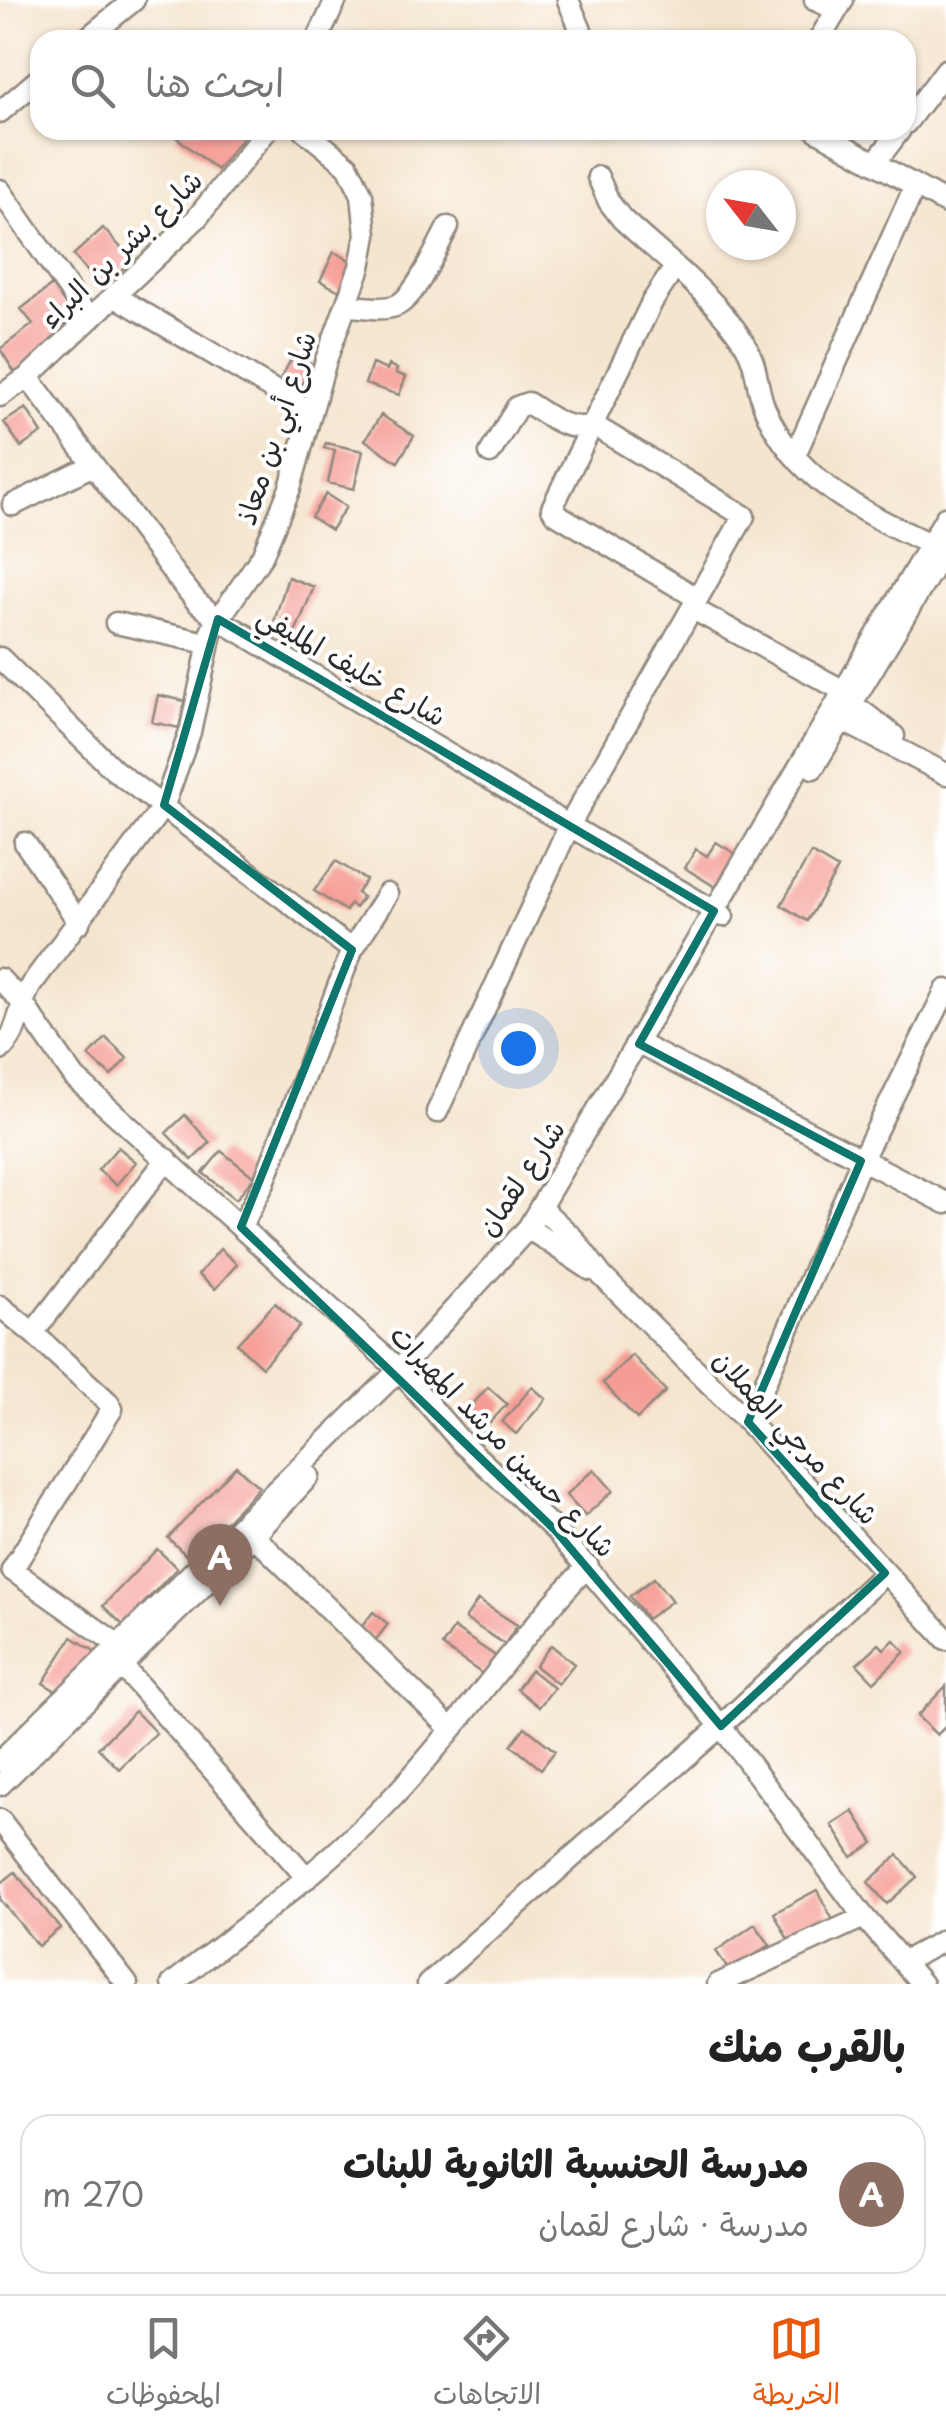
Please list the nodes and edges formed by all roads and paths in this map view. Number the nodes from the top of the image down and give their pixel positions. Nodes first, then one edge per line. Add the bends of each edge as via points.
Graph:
1 (336, 0) edge
2 (568, 0) edge
3 (814, 0) edge
4 (121, 3) edge
5 (840, 5) edge
6 (95, 30) edge
7 (322, 30) edge
8 (581, 30) edge
9 (825, 30) edge
10 (946, 70) edge
11 (30, 86) edge
12 (916, 110) edge
13 (0, 112) edge
14 (259, 140) edge
15 (316, 140) edge
16 (834, 140) edge
17 (892, 140) edge
18 (875, 163) junction
19 (598, 177) dead end
20 (915, 186) junction
21 (0, 190) edge
22 (946, 203) edge
23 (448, 227) dead end
24 (674, 267) junction
25 (114, 296) junction
26 (346, 306) junction
27 (90, 319) junction
28 (28, 376) junction
29 (0, 396) edge
30 (311, 412) junction
31 (593, 424) junction
32 (490, 452) dead end
33 (795, 455) junction
34 (94, 465) junction
35 (13, 505) dead end
36 (946, 517) edge
37 (941, 549) edge
38 (695, 604) junction
39 (218, 618) junction
40 (116, 624) dead end
41 (207, 643) junction
42 (0, 658) edge
43 (841, 704) junction
44 (946, 774) edge
45 (164, 806) junction
46 (570, 824) junction
47 (24, 843) dead end
48 (387, 894) dead end
49 (719, 914) junction
50 (79, 923) junction
51 (352, 950) junction
52 (0, 980) edge
53 (946, 990) edge
54 (21, 1001) junction
55 (644, 1047) junction
56 (0, 1050) edge
57 (438, 1112) dead end
58 (167, 1159) junction
59 (861, 1161) junction
60 (946, 1203) edge
61 (544, 1211) junction
62 (241, 1227) junction
63 (532, 1231) junction
64 (602, 1276) junction
65 (0, 1306) edge
66 (32, 1333) junction
67 (402, 1375) junction
68 (748, 1422) junction
69 (254, 1536) junction
70 (6, 1566) edge
71 (588, 1566) junction
72 (885, 1573) junction
73 (946, 1639) edge
74 (117, 1644) junction
75 (123, 1667) junction
76 (721, 1726) junction
77 (451, 1729) junction
78 (0, 1762) edge
79 (0, 1785) edge
80 (0, 1820) edge
81 (307, 1878) junction
82 (864, 1917) junction
83 (946, 1939) edge
84 (903, 1962) junction
85 (127, 1984) edge
86 (172, 1984) edge
87 (428, 1984) edge
88 (718, 1984) edge
89 (922, 1984) edge

1 - 7 street
2 - 8 street
3 - 5 street
4 - 6 street
5 - 9 street
10 - 12 street
11 - 13 street
14 - 25 street, شارع بشر بن البراء via 198,218
15 - 26 street, شارع أبي بن معاذ via 348,166 362,194 366,236
16 - 18 street
17 - 18 street
18 - 20 street
19 - 24 street via 622,219
20 - 22 street
20 - 33 street
21 - 27 street
23 - 26 street via 403,301
24 - 31 street
24 - 33 street via 745,343 766,412
25 - 27 street, شارع بشر بن البراء
25 - 30 street
26 - 30 street, شارع أبي بن معاذ
27 - 28 street, شارع بشر بن البراء
28 - 29 street, شارع بشر بن البراء
28 - 34 street, شارع خليف المليفي
30 - 39 street, شارع أبي بن معاذ via 274,528
31 - 32 street via 568,426 528,403 517,407
31 - 38 street via 552,511
31 - 38 street via 744,516
33 - 37 street via 831,493
34 - 35 street
34 - 39 street, شارع خليف المليفي via 196,602
36 - 37 street, شارع لقمان
37 - 43 street, شارع لقمان
38 - 43 street
38 - 46 street
39 - 41 street, شارع أبي بن معاذ
39 - 46 street, شارع خليف المليفي
40 - 41 street
41 - 45 street, شارع أبي بن معاذ via 190,732
42 - 45 street via 114,770
43 - 44 street
43 - 49 street, شارع لقمان
45 - 50 street, شارع أبي بن معاذ
45 - 51 street
46 - 49 street, شارع خليف المليفي
46 - 57 street
47 - 50 street
48 - 51 street
49 - 55 street, شارع لقمان
50 - 54 street, شارع أبي بن معاذ
51 - 62 street
52 - 54 street, شارع حسين مرشد المهيرات
53 - 59 street
54 - 56 street, شارع أبي بن معاذ via 16,1029
54 - 58 street, شارع حسين مرشد المهيرات via 76,1078
55 - 59 street
55 - 61 street, شارع لقمان
58 - 62 street, شارع حسين مرشد المهيرات
58 - 66 street
59 - 60 street
59 - 68 street
61 - 63 street, شارع لقمان
61 - 64 street, شارع مرجي الهملان
62 - 67 street, شارع حسين مرشد المهيرات
63 - 64 street, شارع مرجي الهملان
63 - 67 street, شارع لقمان
64 - 68 street, شارع مرجي الهملان
65 - 66 street
66 - 70 street via 112,1409
67 - 69 street, شارع لقمان
67 - 71 street, شارع حسين مرشد المهيرات
67 - 74 street, شارع لقمان
68 - 72 street, شارع مرجي الهملان
69 - 75 street, شارع لقمان
69 - 77 street
70 - 74 street
71 - 76 street, شارع حسين مرشد المهيرات
71 - 77 street
72 - 73 street, شارع مرجي الهملان
72 - 76 street
74 - 78 street, شارع لقمان
75 - 79 street, شارع لقمان
75 - 81 street
76 - 82 street, شارع حسين مرشد المهيرات
76 - 87 street
77 - 81 street via 406,1784
80 - 85 street
81 - 86 street
82 - 84 street, شارع حسين مرشد المهيرات
82 - 88 street
83 - 84 street
84 - 89 street, شارع حسين مرشد المهيرات

